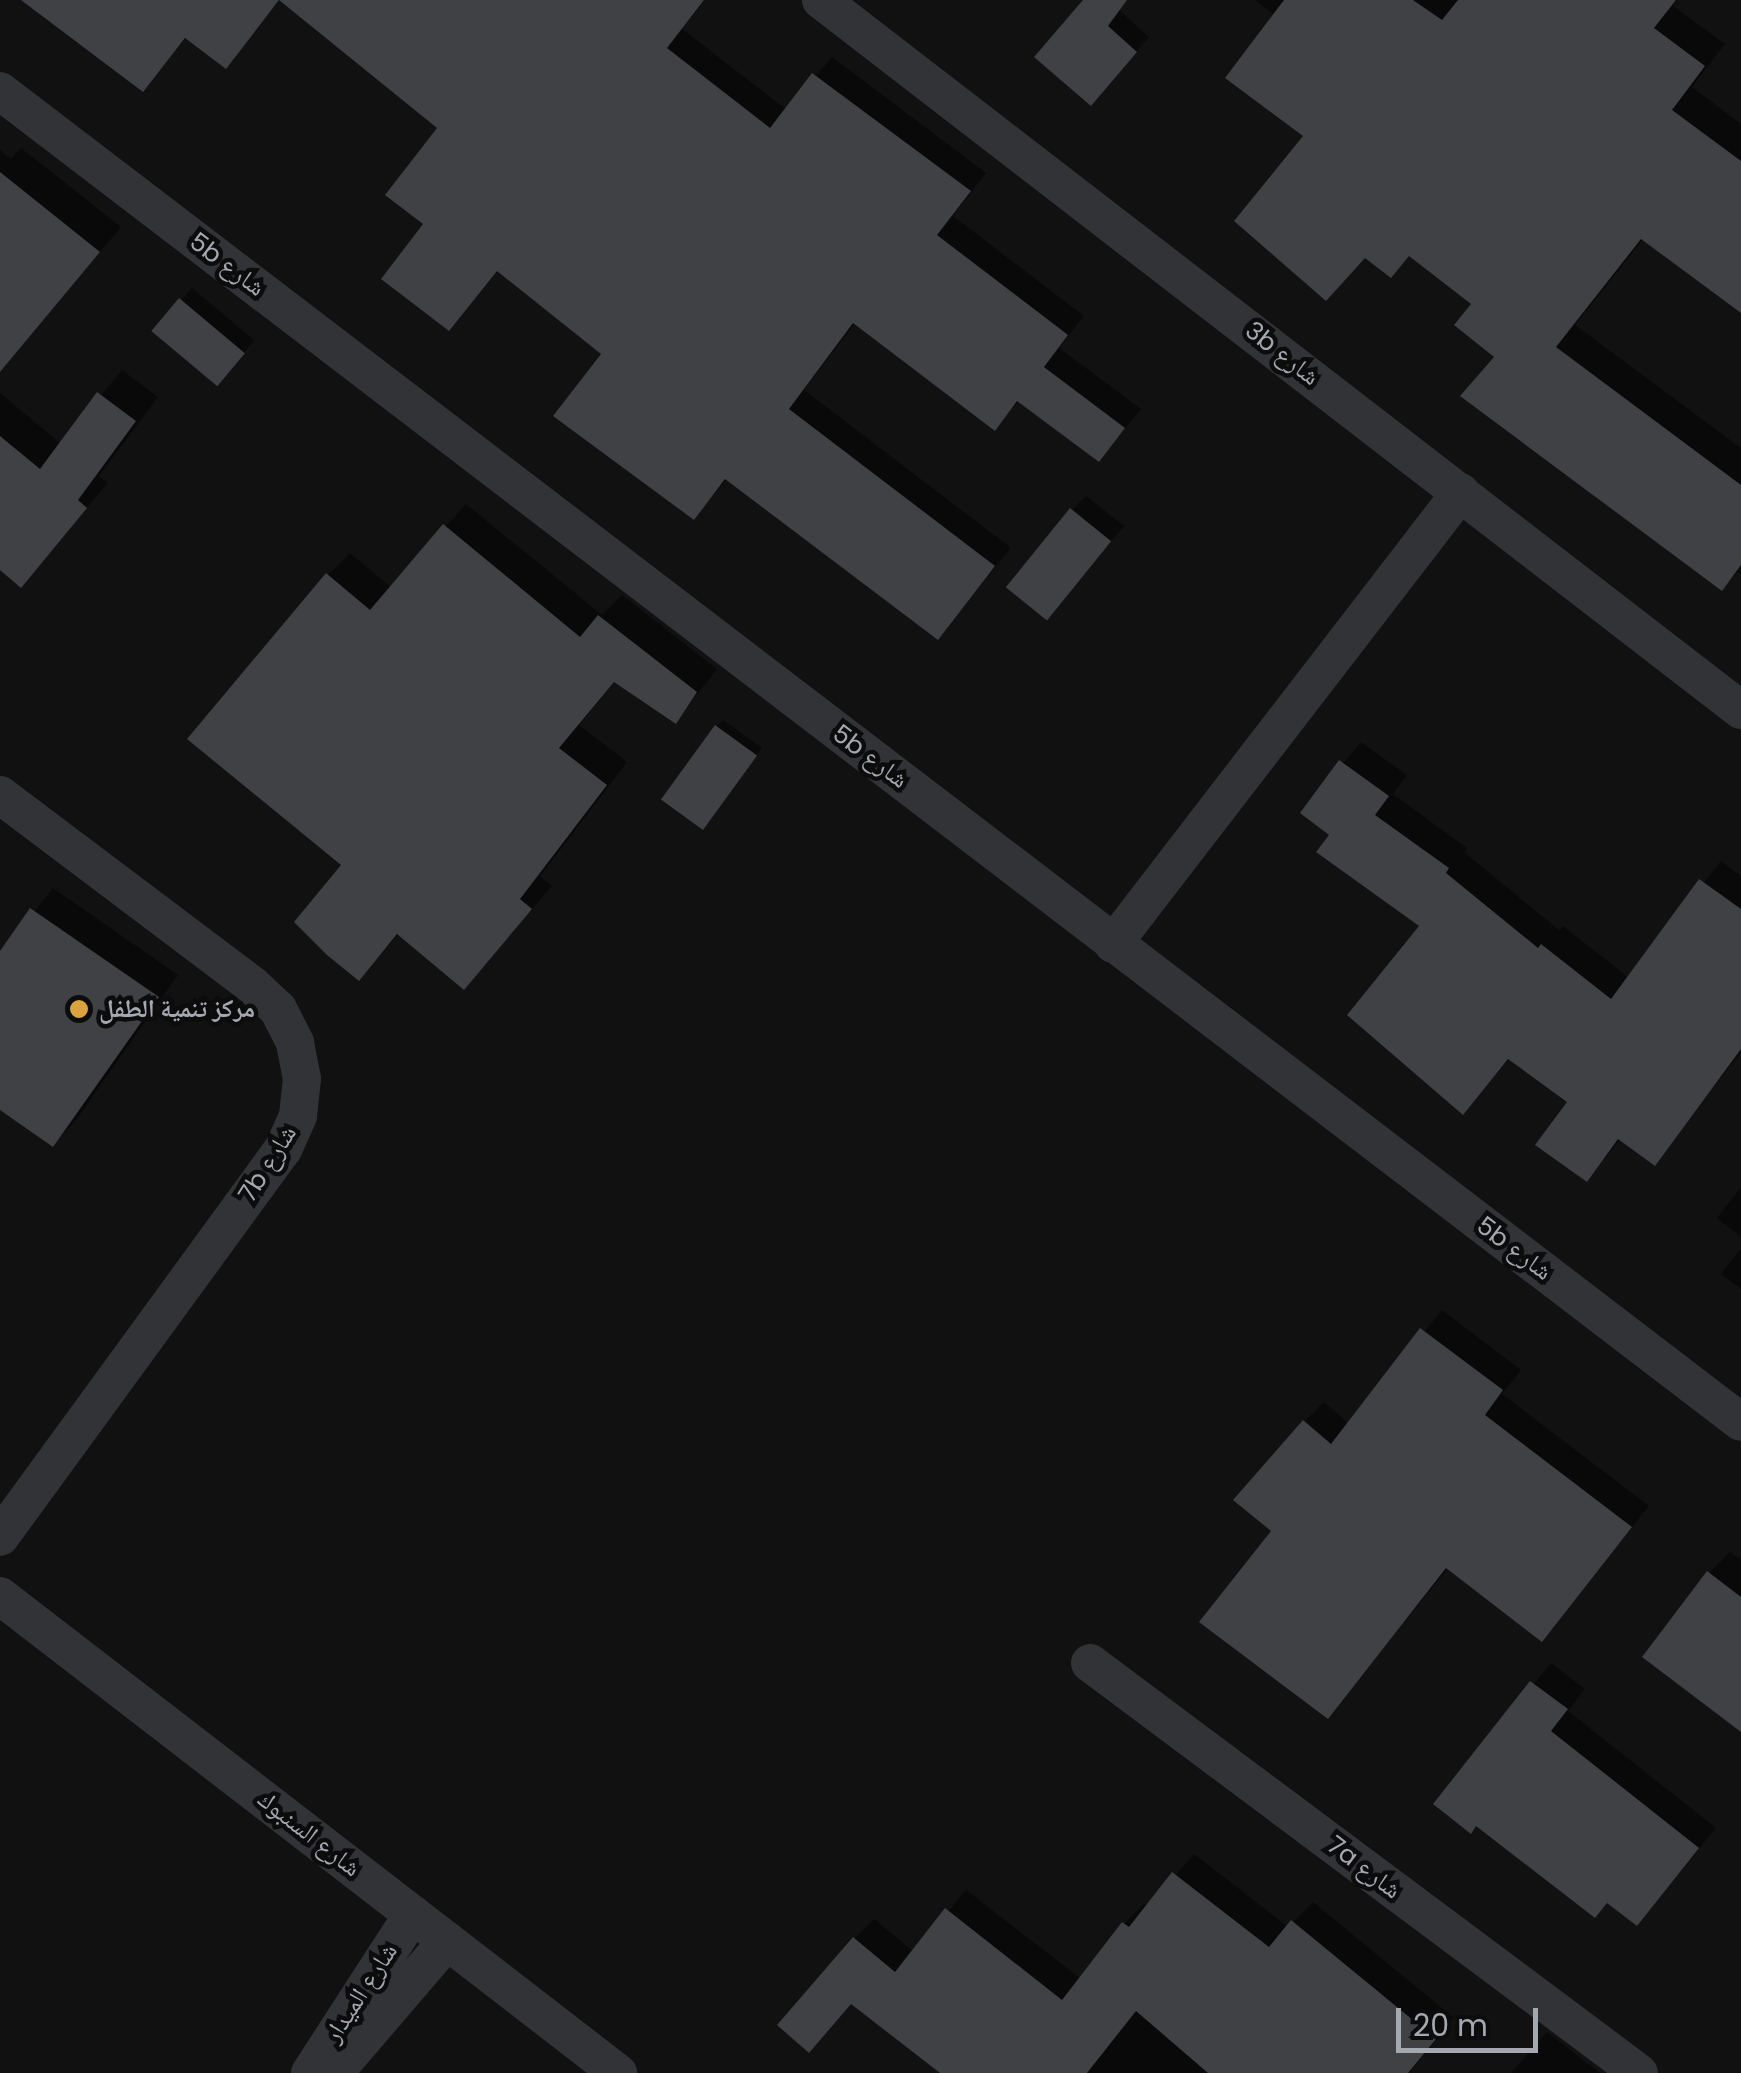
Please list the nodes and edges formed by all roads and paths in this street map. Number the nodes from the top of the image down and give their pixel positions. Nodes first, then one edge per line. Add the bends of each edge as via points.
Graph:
1 (821, 0) edge
2 (0, 91) edge
3 (1461, 492) junction
4 (1741, 710) edge
5 (0, 795) edge
6 (1113, 944) junction
7 (1741, 1422) edge
8 (0, 1537) edge
9 (0, 1596) edge
10 (1090, 1663) dead end
11 (412, 1914) junction
12 (447, 1941) junction
13 (310, 2073) edge
14 (334, 2073) edge
15 (618, 2073) edge
16 (1639, 2073) edge

1 - 3 street, 3b شارع
2 - 6 street, 5b شارع
3 - 4 street, 3b شارع
3 - 6 street
5 - 8 street, 7b شارع via 278,1009 295,1042 302,1078 298,1116 283,1149
6 - 7 street, 5b شارع
9 - 11 street, شارع السنبوك
10 - 16 street, 7a شارع
11 - 12 street, شارع السنبوك
11 - 13 street, شارع الميدار
12 - 14 street, شارع الميدار
12 - 15 street, شارع السنبوك

